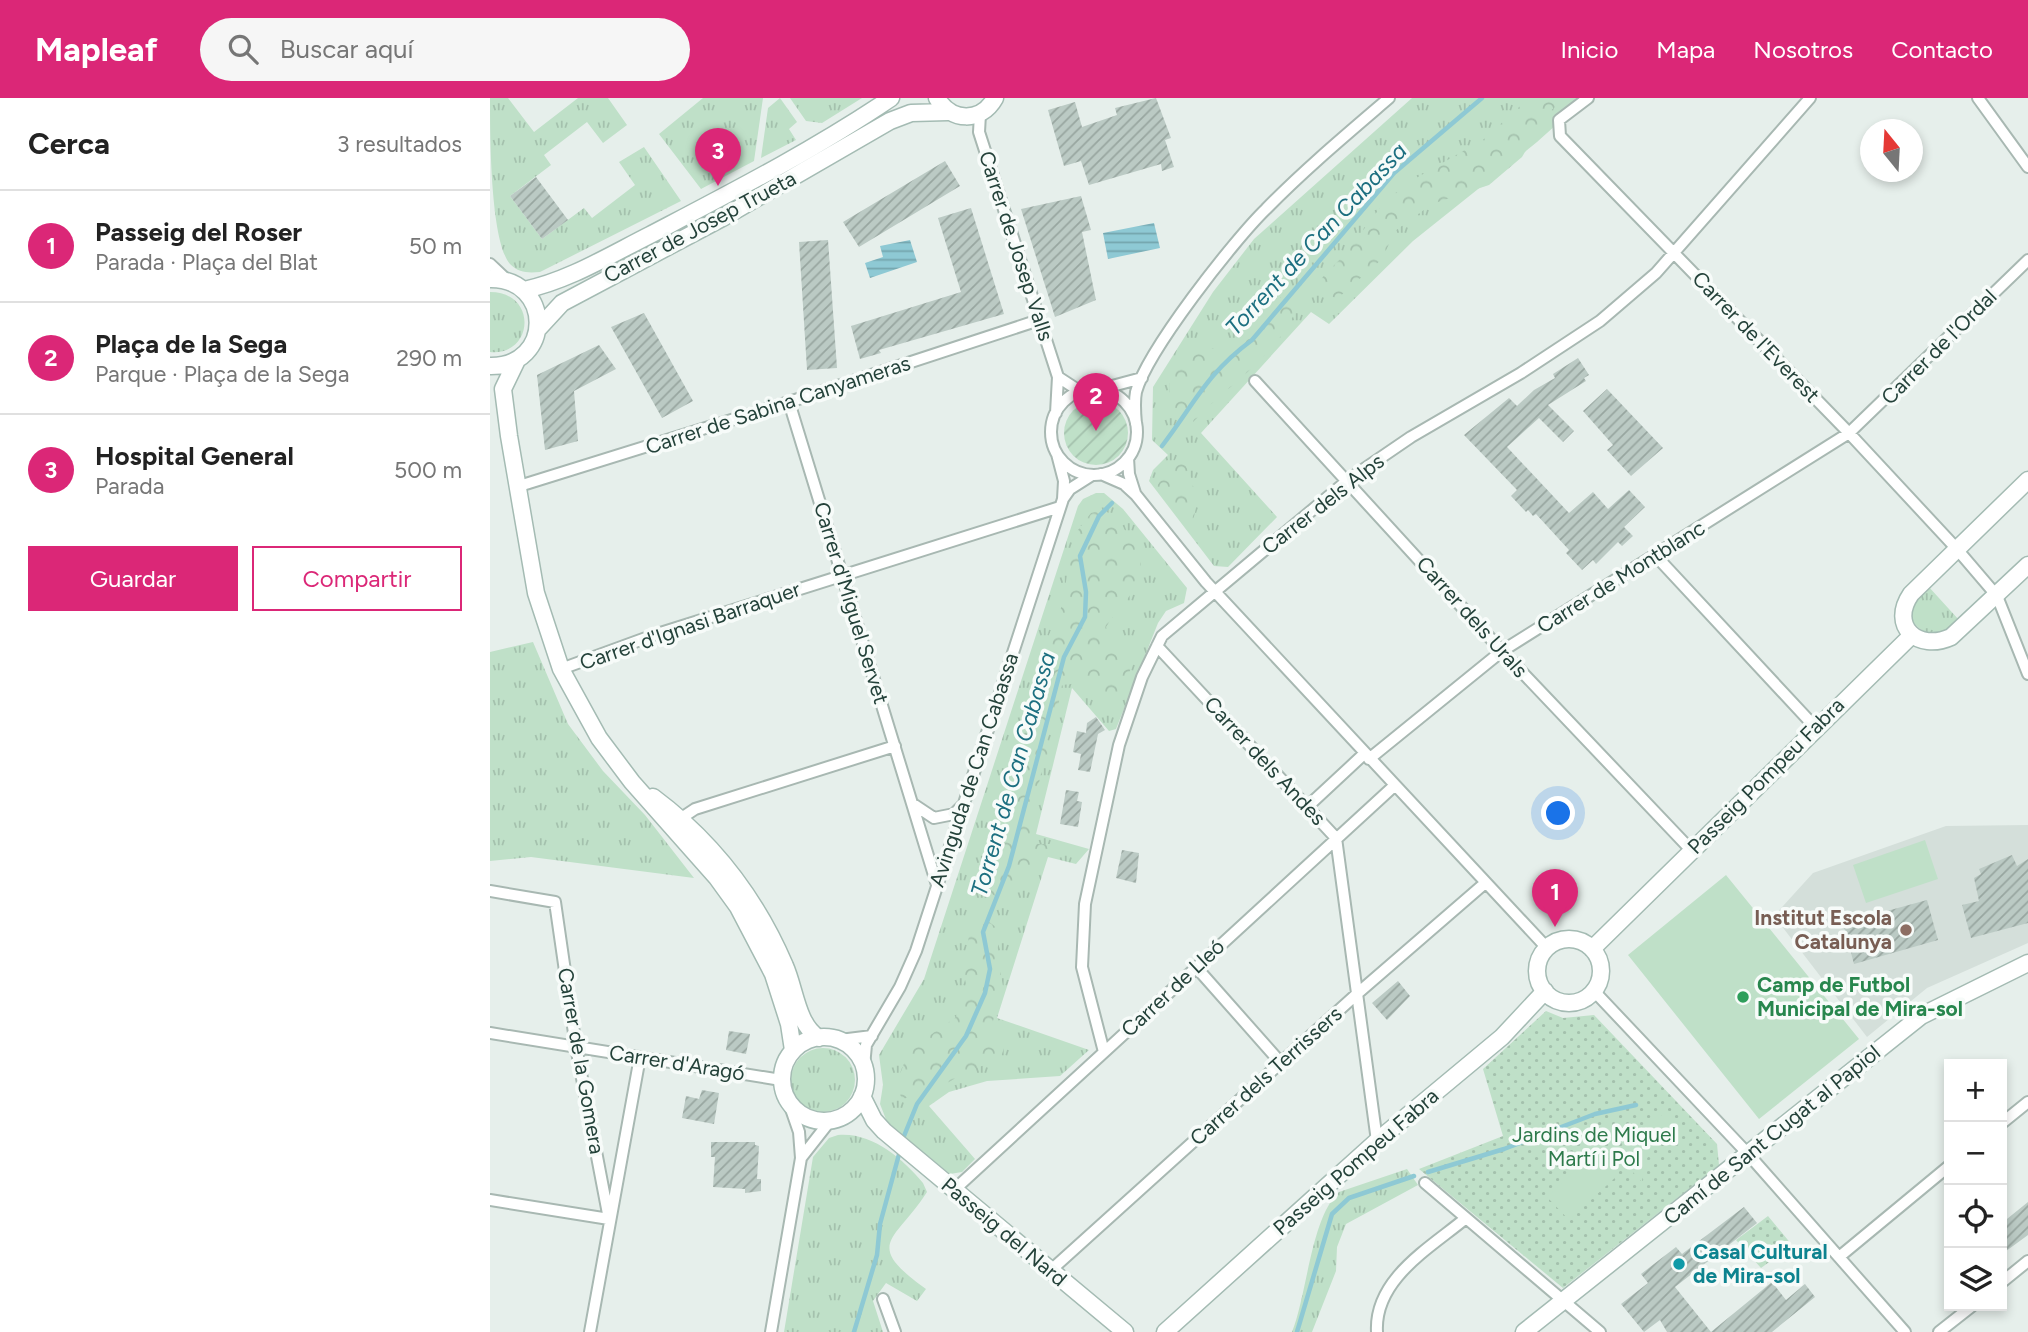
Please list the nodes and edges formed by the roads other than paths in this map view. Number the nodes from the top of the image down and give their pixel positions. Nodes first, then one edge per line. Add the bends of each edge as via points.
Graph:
1 (891, 98) edge
2 (937, 98) edge
3 (995, 98) edge
4 (1389, 98) edge
5 (1588, 98) edge
6 (1810, 98) edge
7 (1978, 98) edge
8 (948, 112) junction
9 (980, 114) junction
10 (2027, 163) edge
11 (1674, 252) junction
12 (2028, 260) edge
13 (490, 264) edge
14 (490, 279) edge
15 (507, 280) junction
16 (524, 290) junction
17 (1039, 320) junction
18 (538, 329) junction
19 (517, 360) junction
20 (490, 366) edge
21 (490, 373) edge
22 (1058, 377) junction
23 (1142, 378) junction
24 (1255, 381) dead end
25 (503, 389) junction
26 (1097, 390) junction
27 (1081, 392) junction
28 (789, 402) junction
29 (1056, 413) junction
30 (1136, 424) junction
31 (1849, 433) junction
32 (1057, 454) junction
33 (1128, 458) junction
34 (1096, 475) junction
35 (1348, 480) junction
36 (2028, 480) edge
37 (516, 487) junction
38 (1136, 495) junction
39 (1062, 503) junction
40 (1956, 548) junction
41 (1655, 555) junction
42 (2028, 565) edge
43 (842, 575) junction
44 (1215, 592) junction
45 (1997, 596) junction
46 (1912, 635) junction
47 (1157, 646) junction
48 (1502, 651) junction
49 (561, 670) junction
50 (2027, 670) edge
51 (1815, 727) junction
52 (895, 746) junction
53 (1366, 756) junction
54 (632, 782) junction
55 (1394, 786) junction
56 (912, 804) junction
57 (964, 804) junction
58 (1307, 807) junction
59 (680, 819) junction
60 (1336, 838) junction
61 (1692, 851) junction
62 (1484, 884) junction
63 (937, 885) junction
64 (490, 891) edge
65 (1547, 948) junction
66 (1592, 949) junction
67 (2028, 963) edge
68 (1196, 967) junction
69 (1545, 991) junction
70 (1594, 991) junction
71 (1358, 993) junction
72 (490, 1033) edge
73 (872, 1036) junction
74 (820, 1038) junction
75 (840, 1041) junction
76 (576, 1046) junction
77 (793, 1050) junction
78 (1104, 1052) junction
79 (640, 1056) junction
80 (1280, 1063) junction
81 (864, 1066) junction
82 (782, 1080) junction
83 (862, 1096) junction
84 (2028, 1102) edge
85 (790, 1106) junction
86 (837, 1118) junction
87 (2003, 1122) edge
88 (884, 1131) junction
89 (1377, 1141) junction
90 (1749, 1155) junction
91 (801, 1158) junction
92 (1944, 1170) edge
93 (1425, 1183) dead end
94 (954, 1190) junction
95 (490, 1200) edge
96 (1466, 1218) junction
97 (609, 1219) junction
98 (1839, 1257) junction
99 (2028, 1261) edge
100 (1050, 1271) junction
101 (2007, 1278) edge
102 (883, 1299) dead end
103 (1563, 1302) junction
104 (1966, 1311) edge
105 (590, 1332) edge
106 (771, 1332) edge
107 (895, 1332) edge
108 (1125, 1332) edge
109 (1165, 1332) edge
110 (1377, 1332) edge
111 (1524, 1332) edge
112 (1600, 1332) edge
113 (1905, 1332) edge
114 (1939, 1332) edge

1 - 16 street, Carrer de Josep Trueta via 700,209 559,280
2 - 8 street
3 - 9 street
4 - 23 street via 1264,210 1169,332
5 - 11 street, Carrer de l'Everest via 1559,120 1564,142
6 - 11 street, Carrer dels Alps
7 - 10 street
8 - 9 street, Carrer de Josep Trueta via 964,117
8 - 18 street, Carrer de Josep Trueta via 911,113 890,121 562,303
9 - 17 street, Carrer de Josep Valls via 979,132
11 - 31 street, Carrer de l'Everest
11 - 35 street, Carrer dels Alps via 1600,321
12 - 31 street, Carrer de l'Ordal
13 - 15 street
14 - 15 street
15 - 16 street
16 - 18 street via 538,315
17 - 22 street, Carrer de Josep Valls
17 - 28 street, Carrer de Sabina Canyameras
18 - 19 street, Carrer de Josep Trueta
19 - 20 street
19 - 25 street, Carrer de Josep Trueta
21 - 25 street
22 - 27 street
22 - 29 street, Carrer de Josep Valls
23 - 26 street
23 - 30 street via 1136,392
24 - 35 street, Carrer dels Urals
25 - 37 street
26 - 27 street
26 - 30 street via 1126,403
27 - 29 street
28 - 37 street, Carrer de Sabina Canyameras
28 - 43 street, Carrer d'Miguel Servet
29 - 32 street via 1051,428
30 - 33 street via 1137,439
31 - 40 street, Carrer de l'Everest
31 - 41 street, Carrer de Montblanc
32 - 34 street via 1071,468
32 - 39 street, Avinguda de Can Cabassa via 1064,481
33 - 34 street via 1117,469
33 - 38 street
34 - 38 street via 1124,484
34 - 39 street via 1070,489
35 - 44 street, Carrer dels Alps
35 - 48 street, Carrer dels Urals
36 - 40 street
37 - 49 street via 536,593
38 - 44 street
39 - 43 street, Carrer d'Ignasi Barraquer
39 - 57 street, Avinguda de Can Cabassa
40 - 45 street
40 - 46 street via 1906,601 1903,616
41 - 48 street, Carrer de Montblanc
41 - 51 street
42 - 45 street
43 - 49 street, Carrer d'Ignasi Barraquer
43 - 52 street, Carrer d'Miguel Servet
44 - 47 street, Carrer dels Alps via 1162,636
44 - 53 street
45 - 46 street via 1942,641 1926,642
45 - 50 street
46 - 51 street, Passeig Pompeu Fabra
47 - 58 street, Carrer dels Andes
47 - 78 street, Carrer dels Alps via 1119,745 1085,904 1082,967
48 - 53 street, Carrer de Montblanc
48 - 61 street, Carrer dels Urals
49 - 54 street via 599,738
51 - 61 street, Passeig Pompeu Fabra
52 - 56 street, Carrer d'Miguel Servet
52 - 59 street via 695,809
53 - 55 street
53 - 58 street, Carrer de Montblanc
54 - 59 street
54 - 77 street via 738,907 773,974
55 - 60 street, Carrer de Lleó
55 - 62 street
56 - 57 street via 933,818 954,814
56 - 63 street, Carrer d'Miguel Servet
57 - 63 street, Avinguda de Can Cabassa
58 - 60 street, Carrer dels Andes
59 - 74 street via 729,869 750,899 787,969 807,1027
60 - 68 street, Carrer de Lleó
60 - 71 street, Carrer dels Andes
61 - 66 street, Passeig Pompeu Fabra
62 - 65 street
62 - 71 street, Carrer dels Terrissers
63 - 73 street, Avinguda de Can Cabassa via 900,987
64 - 76 street, Carrer de la Gomera via 555,902
65 - 66 street via 1570,939
65 - 69 street via 1538,965
66 - 70 street via 1601,974
67 - 90 street, Camí de Sant Cugat al Papiol via 1921,1016
68 - 78 street, Carrer de Lleó
68 - 80 street
69 - 70 street via 1569,1003
69 - 89 street, Passeig Pompeu Fabra via 1502,1037
70 - 90 street
71 - 80 street, Carrer dels Terrissers
71 - 89 street, Carrer dels Andes
72 - 76 street, Carrer d'Aragó
73 - 75 street
73 - 81 street, Avinguda de Can Cabassa via 863,1054
74 - 75 street
74 - 77 street
75 - 81 street
76 - 79 street, Carrer d'Aragó
76 - 97 street, Carrer de la Gomera
77 - 82 street
78 - 94 street, Carrer de Lleó
79 - 82 street, Carrer d'Aragó
79 - 97 street
80 - 100 street, Carrer dels Terrissers
81 - 83 street
82 - 85 street
83 - 86 street
83 - 88 street, Passeig del Nard
84 - 87 street
85 - 86 street via 806,1117
85 - 91 street
86 - 88 street, Passeig del Nard via 868,1121
86 - 91 street
88 - 94 street, Passeig del Nard
89 - 109 street, Passeig Pompeu Fabra
90 - 98 street
90 - 103 street, Camí de Sant Cugat al Papiol
91 - 106 street
92 - 98 street
93 - 96 street
94 - 100 street, Passeig del Nard
95 - 97 street
96 - 103 street
96 - 110 street via 1391,1284 1382,1300
97 - 105 street
98 - 113 street
99 - 101 street
100 - 108 street, Passeig del Nard
102 - 107 street
103 - 111 street, Camí de Sant Cugat al Papiol
103 - 112 street
104 - 114 street

